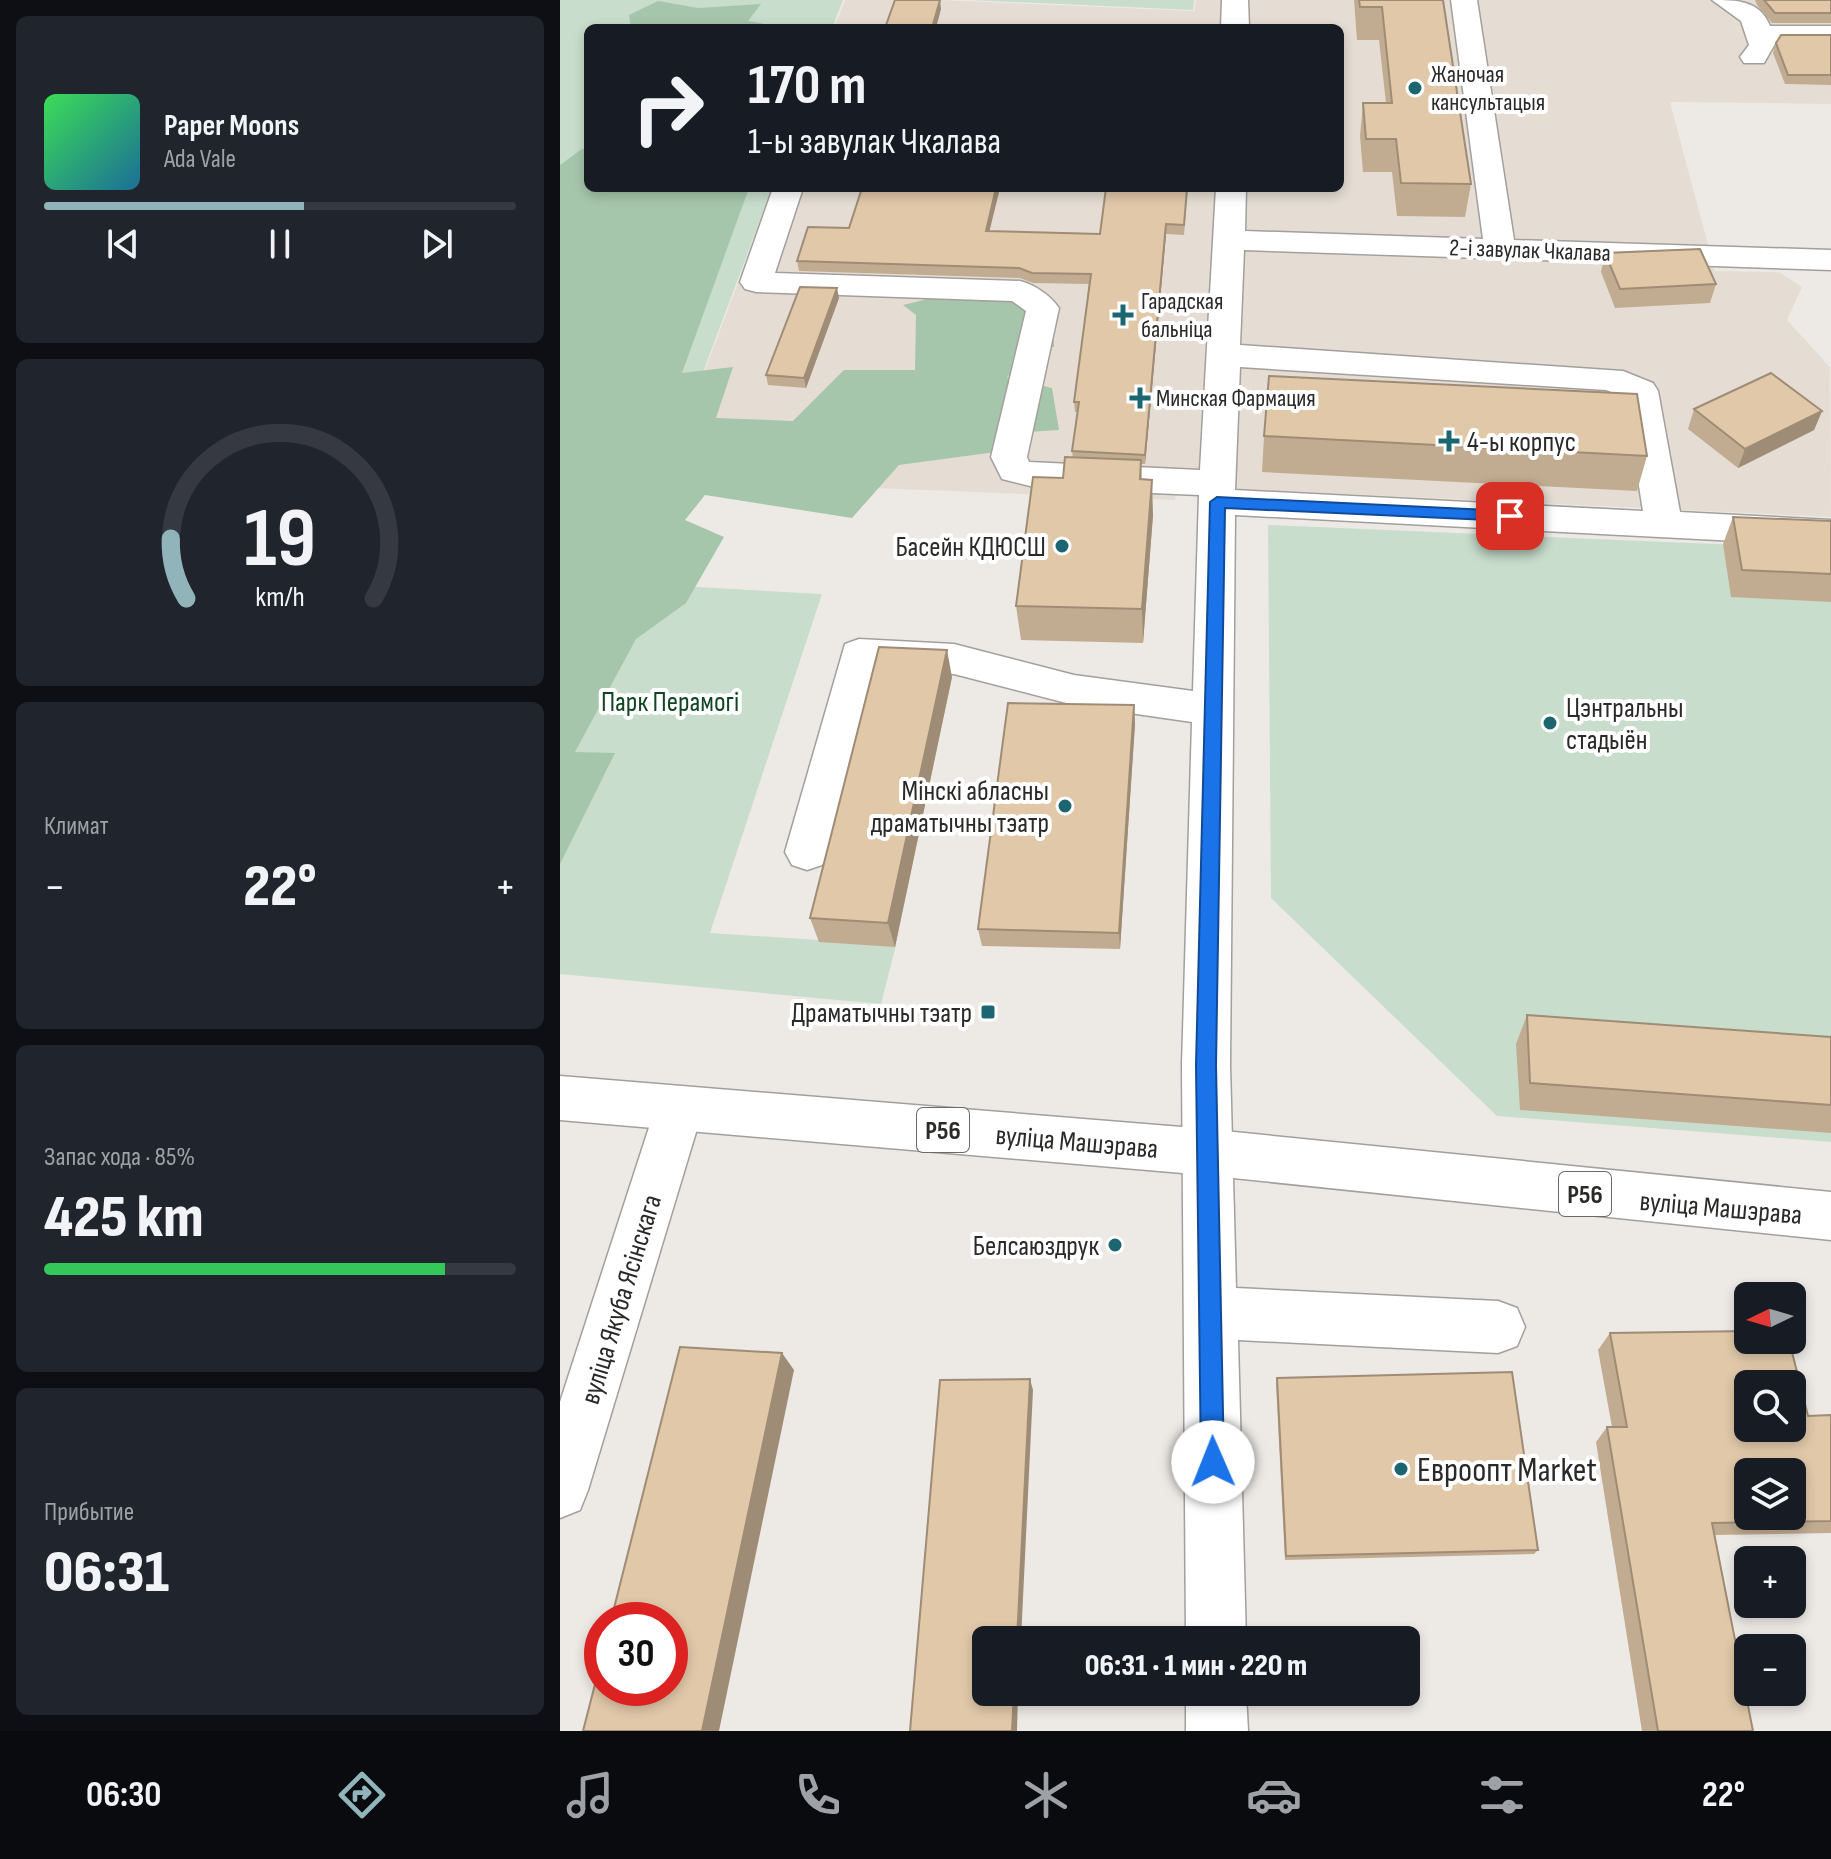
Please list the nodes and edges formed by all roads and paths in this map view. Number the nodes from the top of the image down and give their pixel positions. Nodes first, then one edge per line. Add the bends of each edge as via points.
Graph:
1 (1235, 0) edge
2 (1464, 0) edge
3 (1725, 0) edge
4 (1235, 24) edge
5 (1831, 34) edge
6 (787, 192) edge
7 (1231, 192) edge
8 (1229, 240) junction
9 (1500, 249) junction
10 (1831, 260) edge
11 (1224, 355) junction
12 (1217, 493) junction
13 (1663, 523) junction
14 (1831, 533) edge
15 (1211, 709) junction
16 (807, 852) dead end
17 (560, 1098) edge
18 (679, 1109) junction
19 (1208, 1153) junction
20 (1831, 1216) edge
21 (1210, 1313) junction
22 (1498, 1327) dead end
23 (560, 1490) edge
24 (1216, 1626) edge
25 (1216, 1706) edge
26 (1217, 1731) edge

1 - 4 street
2 - 9 street
3 - 5 street via 1753,17 1756,45
6 - 12 street via 756,282 1020,291 1043,308 1009,457 1015,470
7 - 8 street
8 - 9 street, 2-і завулак Чкалава
8 - 11 street
9 - 10 street, 2-і завулак Чкалава
11 - 12 street
11 - 13 street via 1611,379 1641,391
12 - 13 street
12 - 15 street
13 - 14 street
15 - 16 street via 1074,690 954,659 859,654
15 - 19 street
17 - 18 street, вуліца Машэрава / Р56
18 - 19 street, вуліца Машэрава / Р56
18 - 23 street, вуліца Якуба Ясінскага
19 - 20 street, вуліца Машэрава / Р56
19 - 21 street
21 - 22 street
21 - 24 street
25 - 26 street

